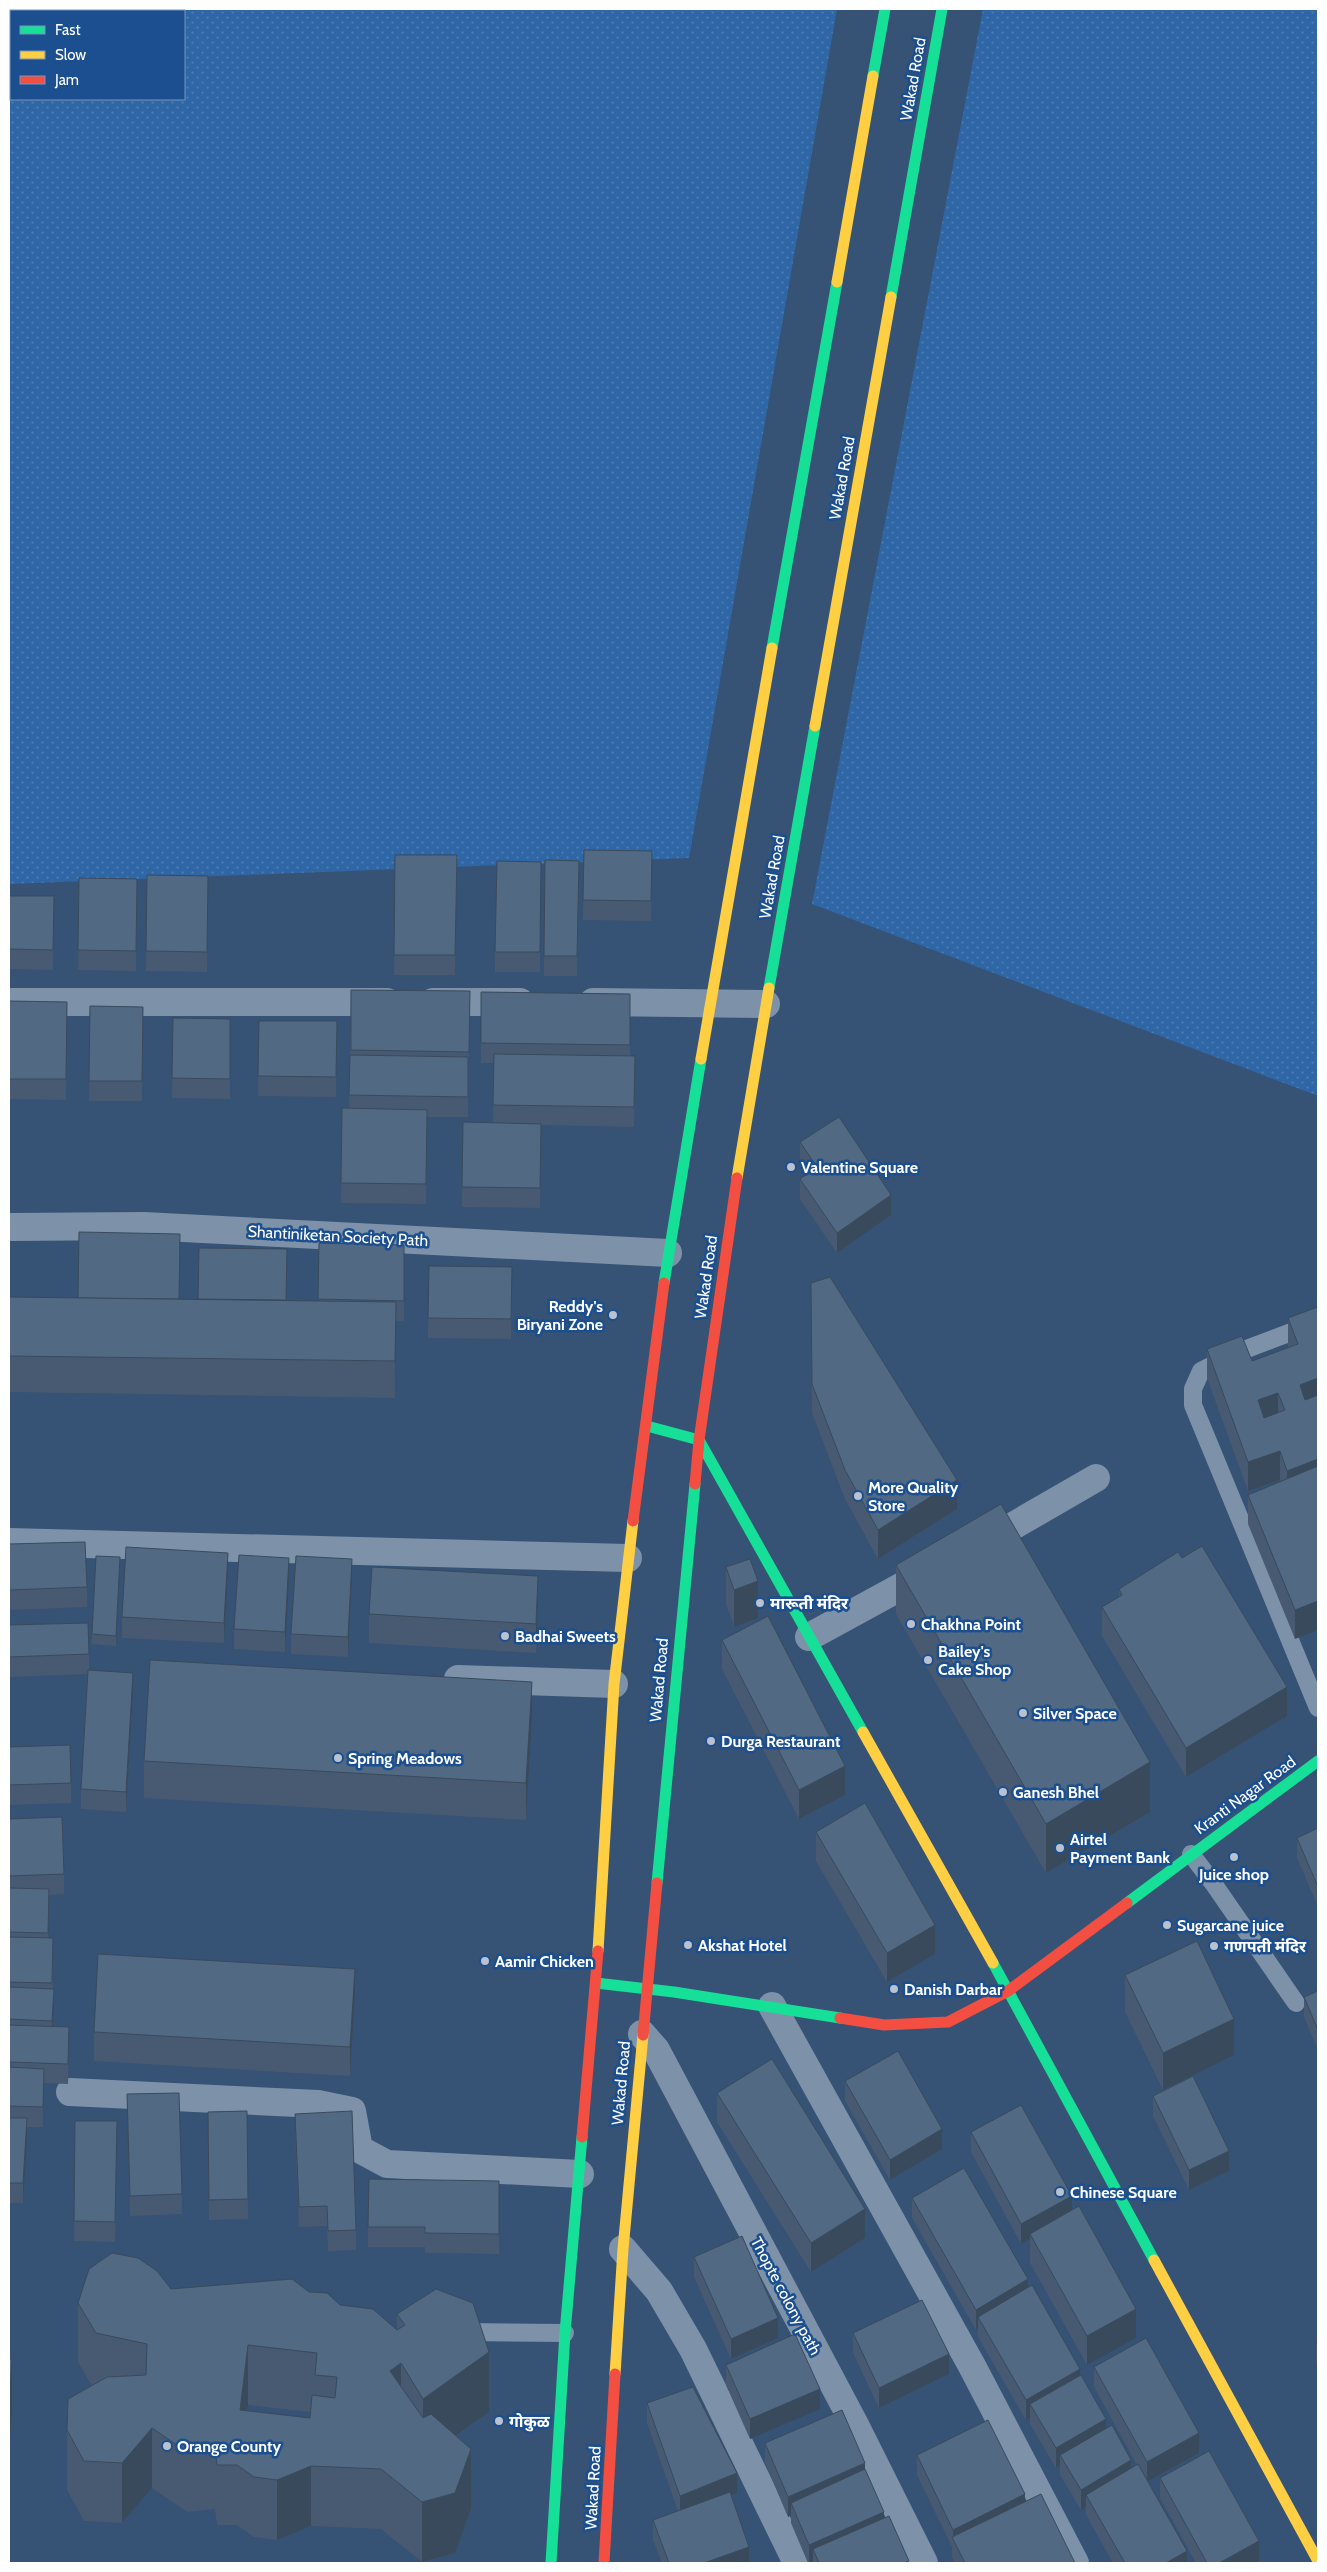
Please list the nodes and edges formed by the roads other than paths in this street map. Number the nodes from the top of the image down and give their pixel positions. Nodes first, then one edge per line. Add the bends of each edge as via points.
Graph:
1 (885, 9) edge
2 (942, 9) edge
3 (9, 1002) edge
4 (542, 1002) edge
5 (571, 1002) edge
6 (710, 1002) junction
7 (766, 1004) junction
8 (9, 1226) edge
9 (668, 1253) junction
10 (1318, 1322) edge
11 (648, 1426) junction
12 (698, 1440) junction
13 (1096, 1478) dead end
14 (1013, 1526) junction
15 (987, 1540) edge
16 (9, 1542) edge
17 (1027, 1552) edge
18 (628, 1558) junction
19 (953, 1558) edge
20 (809, 1637) junction
21 (437, 1678) edge
22 (614, 1684) junction
23 (1318, 1708) edge
24 (1318, 1761) edge
25 (1191, 1854) junction
26 (596, 1983) junction
27 (646, 1989) junction
28 (1008, 1991) junction
29 (1296, 2003) dead end
30 (772, 2006) junction
31 (642, 2034) junction
32 (70, 2092) dead end
33 (580, 2174) junction
34 (623, 2249) junction
35 (447, 2332) edge
36 (565, 2333) junction
37 (1318, 2561) edge
38 (551, 2563) edge
39 (604, 2563) edge
40 (797, 2563) edge
41 (924, 2563) edge
42 (1075, 2563) edge

1 - 6 main road, Wakad Road
2 - 7 main road, Wakad Road
3 - 4 street
5 - 6 street
6 - 7 street
6 - 9 main road, Wakad Road
7 - 12 main road, Wakad Road
8 - 9 street, Shantiniketan Society Path via 144,1226
9 - 11 main road, Wakad Road
10 - 23 lane via 1236,1353 1201,1371 1193,1389 1193,1405 1245,1508
11 - 12 main road
11 - 18 main road, Wakad Road
12 - 20 main road
12 - 27 main road, Wakad Road
13 - 14 street
14 - 15 street
14 - 17 street
16 - 18 street
18 - 22 main road, Wakad Road
19 - 20 street
20 - 28 main road
21 - 22 street
22 - 26 main road, Wakad Road
24 - 25 main road, Kranti Nagar Road
25 - 28 main road, Kranti Nagar Road
25 - 29 lane
26 - 27 main road, Kranti Nagar Road
26 - 33 main road, Wakad Road
27 - 30 main road, Kranti Nagar Road
27 - 31 main road, Wakad Road
28 - 30 main road, Kranti Nagar Road via 948,2022 884,2025
28 - 37 main road
30 - 42 street via 972,2366
31 - 34 main road, Wakad Road
31 - 41 street, Thopte colony path via 656,2050 854,2423
32 - 33 street via 318,2104 352,2111 359,2149 387,2164
33 - 36 main road, Wakad Road
34 - 39 main road, Wakad Road
34 - 40 street via 659,2291 693,2349
35 - 36 lane
36 - 38 main road, Wakad Road

